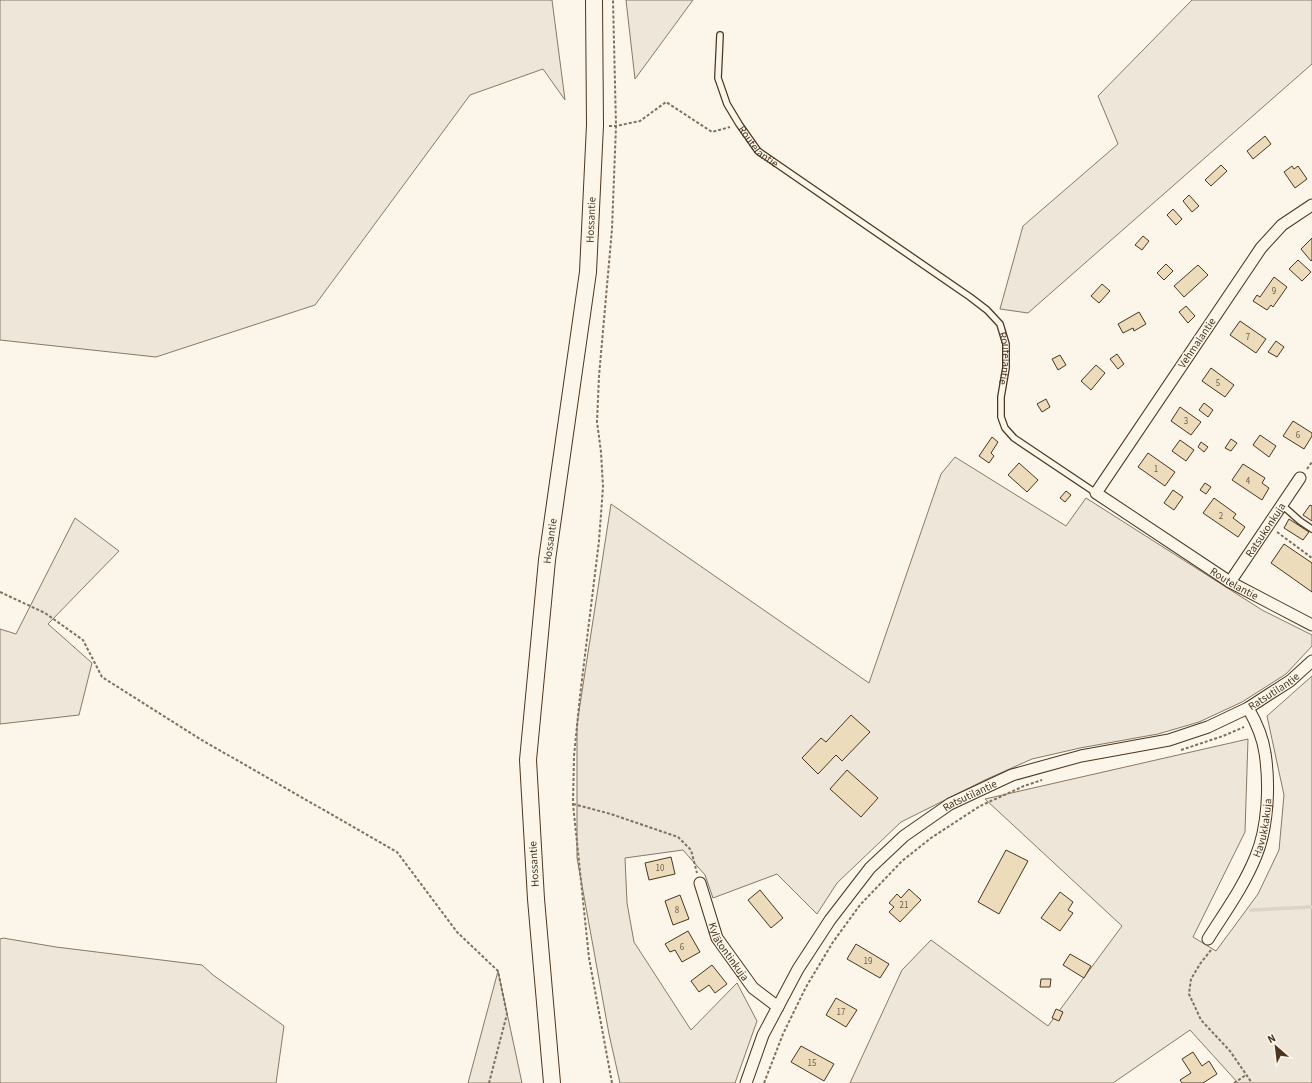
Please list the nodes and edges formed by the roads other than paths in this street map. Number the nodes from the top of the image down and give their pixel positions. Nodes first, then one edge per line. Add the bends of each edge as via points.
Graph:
1 (594, 0) edge
2 (720, 35) dead end
3 (1312, 205) edge
4 (1300, 478) dead end
5 (1096, 493) junction
6 (1282, 505) junction
7 (1312, 529) edge
8 (1230, 582) junction
9 (1312, 625) edge
10 (1312, 661) edge
11 (1248, 708) junction
12 (700, 883) road end
13 (1208, 939) dead end
14 (778, 1007) junction
15 (552, 1083) edge
16 (746, 1083) edge

1 - 15 main road, Hossantie via 595,125 588,272 547,560 528,760 536,899
2 - 5 lane, Routelantie via 718,78 727,104 758,151 987,310 1000,324 1006,344 1006,368 1001,397 1001,417 1005,428 1014,438
3 - 5 street, Vehmalantie via 1282,225 1261,248
4 - 6 street, Ratsukonkuja
5 - 8 street, Routelantie
6 - 7 lane
6 - 8 street, Ratsukonkuja
8 - 9 street, Routelantie
10 - 11 street, Ratsutilantie via 1290,681
11 - 13 street, Havukkakuja via 1256,721 1265,752 1268,782 1265,821 1256,856 1246,877
11 - 14 street, Ratsutilantie via 1169,740 1081,756 1012,775 950,804 904,836 870,868 830,920 798,969
12 - 14 street, Kylätontinkuja via 717,938 753,988
14 - 16 street, Ratsutilantie via 763,1035

